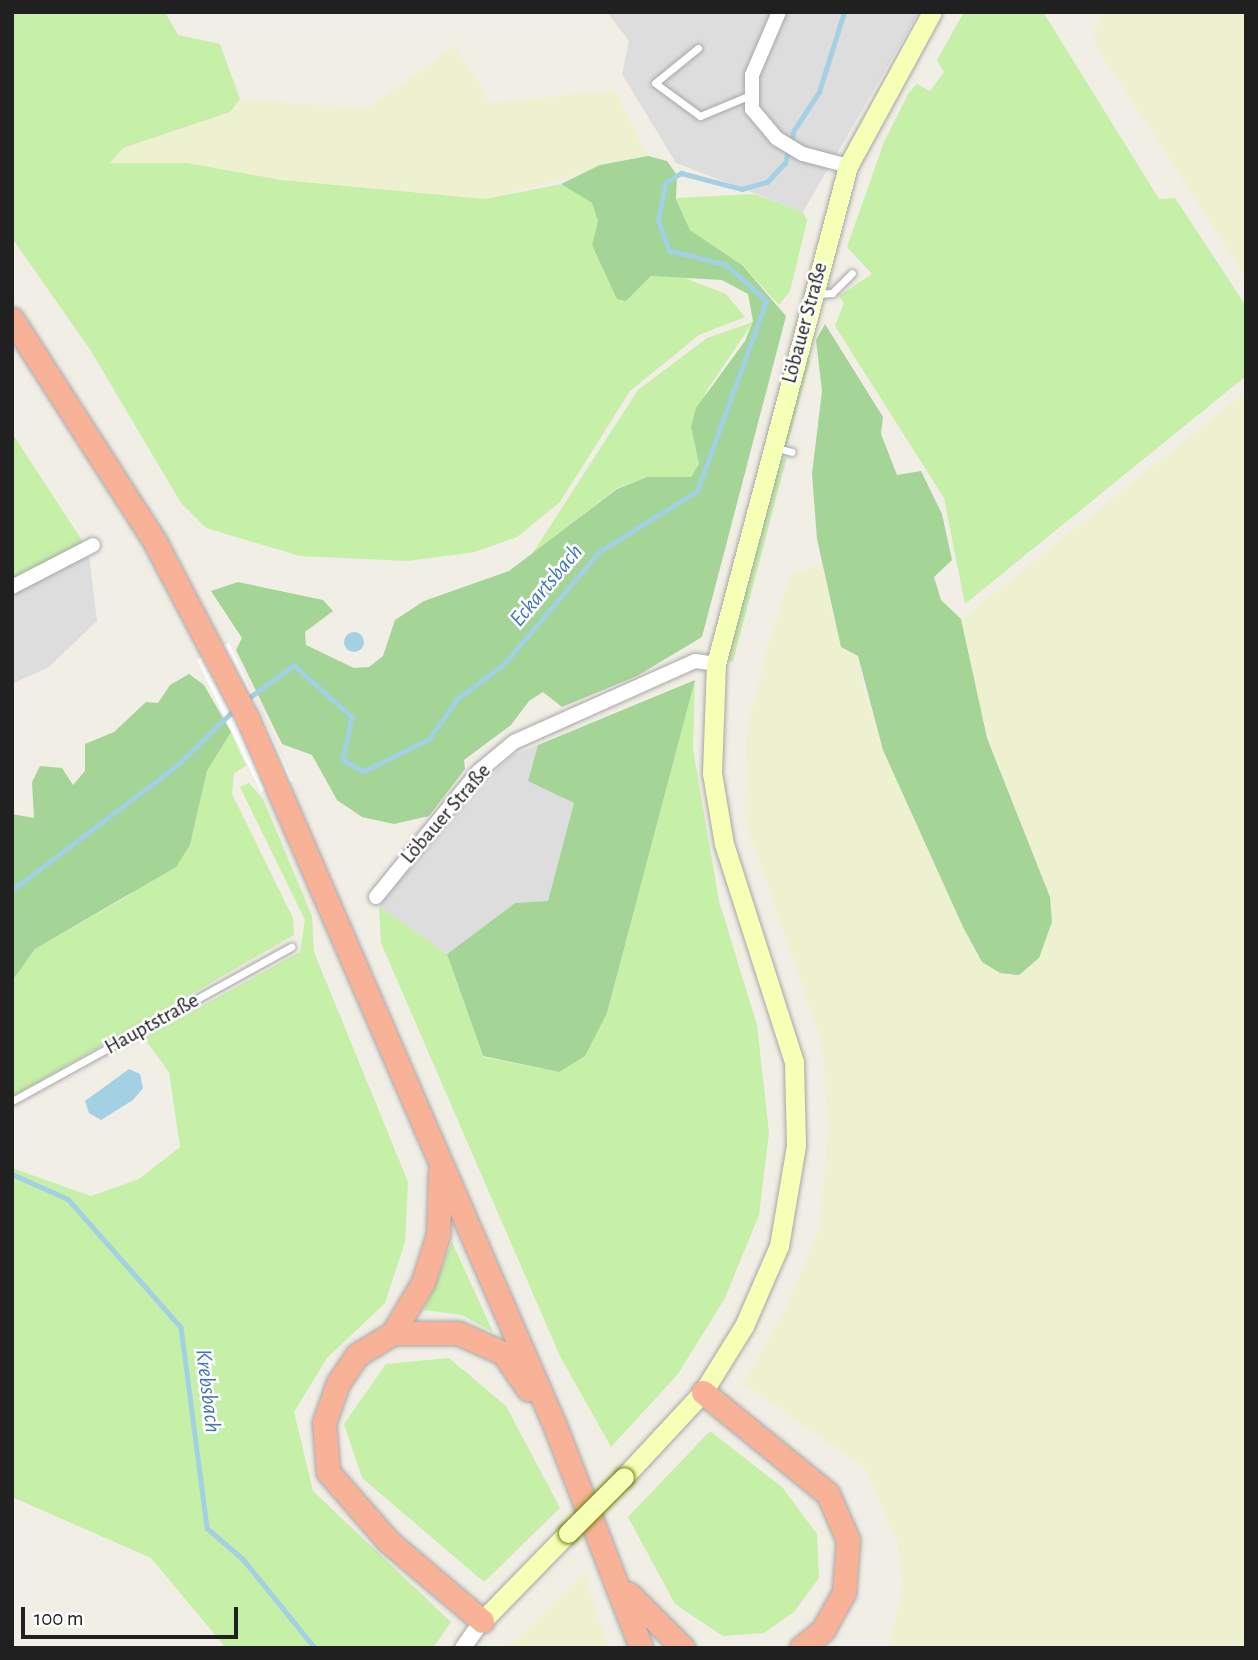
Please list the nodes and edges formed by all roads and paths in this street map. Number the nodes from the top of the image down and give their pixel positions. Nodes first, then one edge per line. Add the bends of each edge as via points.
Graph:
1 (779, 12) edge
2 (932, 12) edge
3 (698, 48) dead end
4 (748, 96) junction
5 (848, 166) junction
6 (852, 273) dead end
7 (813, 292) junction
8 (12, 319) edge
9 (772, 446) junction
10 (792, 452) dead end
11 (93, 545) dead end
12 (12, 587) edge
13 (718, 657) junction
14 (376, 897) dead end
15 (292, 947) dead end
16 (12, 1101) edge
17 (440, 1167) junction
18 (393, 1333) junction
19 (703, 1392) junction
20 (555, 1426) junction
21 (620, 1584) junction
22 (482, 1621) junction
23 (463, 1648) edge
24 (642, 1648) edge
25 (682, 1648) edge
26 (801, 1648) edge

1 - 4 street
2 - 5 main road, Löbauer Straße
3 - 4 lane via 656,83 700,116
4 - 5 street via 776,138 803,154
5 - 7 main road, Löbauer Straße
6 - 7 lane via 832,293
7 - 9 main road, Löbauer Straße
8 - 17 highway via 115,475 215,651 278,785
9 - 10 lane
9 - 13 main road, Löbauer Straße
11 - 12 street
13 - 14 street, Löbauer Straße via 695,661 514,742 472,779
13 - 19 main road via 712,772 724,844 794,1062 796,1145 779,1246 749,1317
15 - 16 lane, Hauptstraße
17 - 18 highway via 438,1234 423,1282
17 - 20 highway
18 - 20 highway via 458,1333 503,1353
18 - 22 highway via 357,1355 338,1383 324,1423 328,1472 389,1542
19 - 22 main road, bridge
19 - 26 highway via 828,1494 848,1540 844,1592 823,1630
20 - 21 highway
21 - 24 highway
21 - 25 highway
22 - 23 street

